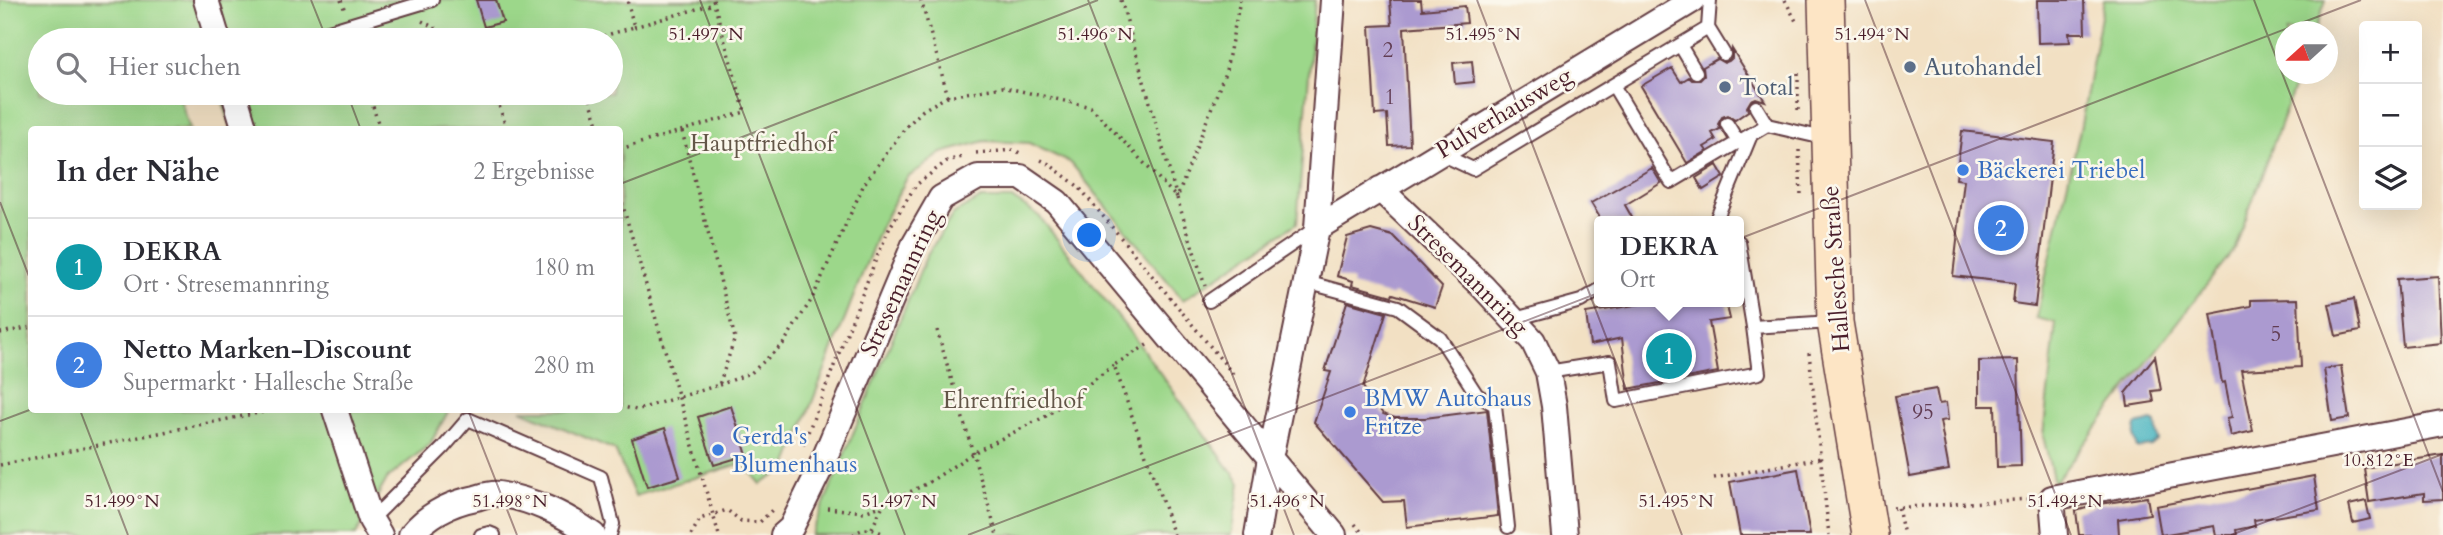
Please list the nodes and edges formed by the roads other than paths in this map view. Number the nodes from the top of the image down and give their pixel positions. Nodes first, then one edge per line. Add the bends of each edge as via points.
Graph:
1 (206, 0) edge
2 (432, 0) edge
3 (1333, 0) edge
4 (1693, 0) edge
5 (1710, 0) edge
6 (1826, 0) edge
7 (214, 28) edge
8 (339, 28) edge
9 (1708, 28) junction
10 (1680, 45) junction
11 (1724, 54) dead end
12 (1696, 72) dead end
13 (1613, 85) junction
14 (238, 105) edge
15 (1756, 107) dead end
16 (1727, 124) dead end
17 (1767, 125) junction
18 (245, 126) edge
19 (1751, 134) junction
20 (1829, 139) junction
21 (1738, 142) junction
22 (1438, 153) junction
23 (1380, 189) junction
24 (1718, 216) edge
25 (1317, 228) junction
26 (1744, 275) edge
27 (1306, 282) junction
28 (1594, 293) edge
29 (1209, 301) road end
30 (1515, 319) junction
31 (1835, 322) junction
32 (1752, 327) junction
33 (1548, 372) junction
34 (336, 413) edge
35 (2443, 424) edge
36 (1270, 458) junction
37 (1878, 518) edge
38 (1508, 527) dead end
39 (376, 528) edge
40 (411, 535) edge
41 (481, 535) edge
42 (494, 535) edge
43 (593, 535) edge
44 (610, 535) edge
45 (783, 535) edge
46 (1257, 535) edge
47 (1334, 535) edge
48 (1565, 535) edge
49 (2055, 535) edge

1 - 7 street
2 - 8 lane
3 - 25 street
4 - 22 street, Pulverhausweg
5 - 9 lane
6 - 20 main road, Hallesche Straße
9 - 10 lane
9 - 11 lane
10 - 12 lane
10 - 13 lane
13 - 21 lane via 1671,182
13 - 22 lane via 1473,169
14 - 18 street
15 - 17 lane
16 - 21 lane
17 - 19 lane
17 - 20 lane
19 - 21 lane
19 - 24 lane
20 - 31 main road, Hallesche Straße
22 - 23 street, Pulverhausweg
23 - 25 street, Pulverhausweg
23 - 30 street, Stresemannring
25 - 27 street
25 - 29 lane
26 - 32 lane
27 - 36 street
27 - 38 lane via 1398,307 1440,338 1476,395 1495,404
28 - 30 lane
30 - 33 street, Stresemannring via 1533,341
31 - 32 lane
31 - 37 main road, Hallesche Straße
32 - 33 lane via 1759,373 1616,401 1610,362
33 - 48 street, Stresemannring
34 - 39 street
35 - 49 street via 2052,498
36 - 45 street, Stresemannring via 1057,202 1021,177 978,177 941,198 914,245 819,471 791,528
36 - 46 street
36 - 47 street, Stresemannring
39 - 44 lane via 468,419 601,477 613,523
40 - 43 street via 422,522 455,502 495,494 537,505
41 - 42 lane

